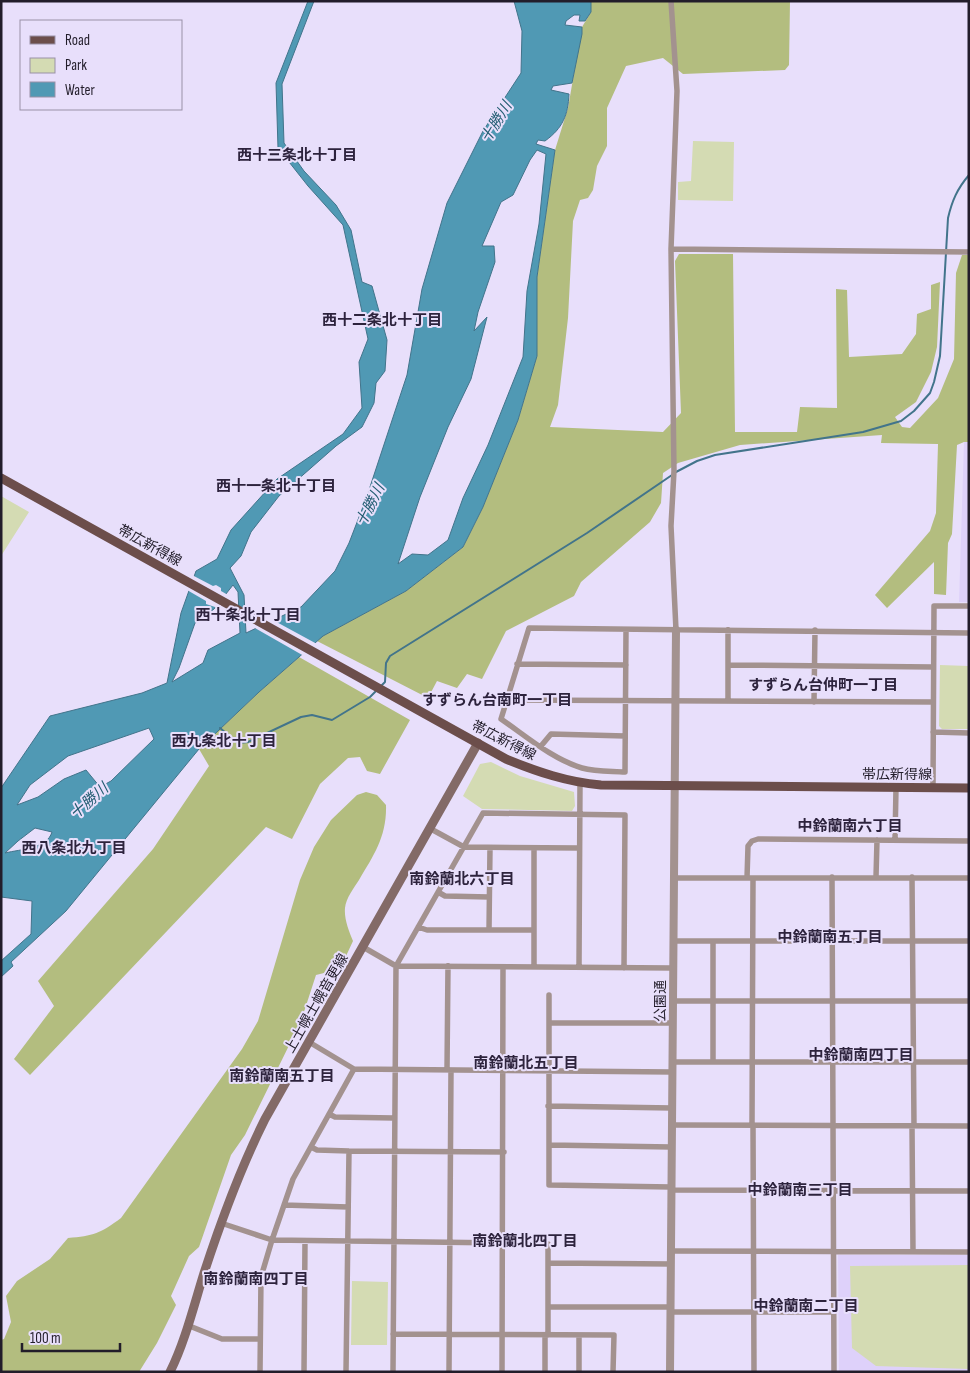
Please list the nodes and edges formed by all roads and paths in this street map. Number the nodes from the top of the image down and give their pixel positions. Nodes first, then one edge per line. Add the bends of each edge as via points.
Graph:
1 (671, 1) edge
2 (672, 249) junction
3 (969, 252) edge
4 (1, 478) edge
5 (969, 606) edge
6 (626, 630) junction
7 (676, 630) junction
8 (728, 630) junction
9 (815, 630) junction
10 (934, 632) junction
11 (969, 633) edge
12 (517, 664) junction
13 (626, 665) junction
14 (728, 665) junction
15 (814, 666) junction
16 (933, 667) junction
17 (507, 698) junction
18 (625, 700) junction
19 (728, 700) junction
20 (675, 701) junction
21 (814, 702) junction
22 (933, 702) junction
23 (933, 732) junction
24 (969, 733) edge
25 (626, 736) junction
26 (478, 743) junction
27 (541, 746) junction
28 (580, 783) junction
29 (674, 786) junction
30 (896, 788) junction
31 (933, 788) junction
32 (969, 788) edge
33 (580, 814) junction
34 (431, 829) junction
35 (877, 840) junction
36 (895, 840) junction
37 (969, 841) edge
38 (464, 848) junction
39 (490, 848) junction
40 (534, 848) junction
41 (579, 848) junction
42 (832, 877) junction
43 (876, 877) junction
44 (912, 877) junction
45 (673, 878) junction
46 (750, 878) junction
47 (969, 878) edge
48 (438, 892) junction
49 (489, 896) junction
50 (418, 927) junction
51 (489, 930) junction
52 (534, 930) junction
53 (673, 941) junction
54 (713, 941) junction
55 (753, 941) junction
56 (832, 941) junction
57 (912, 941) junction
58 (969, 941) edge
59 (363, 947) junction
60 (396, 966) junction
61 (448, 966) junction
62 (504, 967) junction
63 (534, 967) junction
64 (579, 968) junction
65 (624, 968) junction
66 (672, 968) junction
67 (549, 995) dead end
68 (672, 1000) junction
69 (713, 1001) junction
70 (753, 1001) junction
71 (832, 1001) junction
72 (913, 1001) junction
73 (969, 1001) edge
74 (549, 1022) junction
75 (672, 1024) junction
76 (308, 1042) junction
77 (672, 1062) junction
78 (713, 1062) junction
79 (832, 1062) junction
80 (914, 1062) junction
81 (969, 1062) edge
82 (752, 1063) junction
83 (354, 1070) junction
84 (395, 1070) junction
85 (449, 1070) junction
86 (503, 1071) junction
87 (548, 1071) junction
88 (672, 1072) junction
89 (548, 1106) junction
90 (672, 1108) junction
91 (329, 1114) junction
92 (394, 1118) junction
93 (671, 1125) junction
94 (753, 1125) junction
95 (832, 1126) junction
96 (913, 1126) junction
97 (969, 1126) edge
98 (549, 1145) junction
99 (671, 1147) junction
100 (311, 1148) junction
101 (349, 1151) junction
102 (394, 1152) junction
103 (451, 1152) junction
104 (504, 1152) junction
105 (671, 1188) junction
106 (833, 1190) junction
107 (754, 1191) junction
108 (913, 1191) junction
109 (969, 1191) edge
110 (284, 1205) junction
111 (348, 1207) junction
112 (221, 1223) junction
113 (272, 1240) junction
114 (305, 1241) junction
115 (348, 1242) junction
116 (393, 1242) junction
117 (504, 1243) junction
118 (451, 1244) junction
119 (548, 1244) dead end
120 (671, 1250) junction
121 (753, 1251) junction
122 (833, 1251) junction
123 (913, 1252) junction
124 (969, 1252) edge
125 (548, 1264) junction
126 (671, 1264) junction
127 (548, 1307) junction
128 (670, 1309) junction
129 (754, 1312) junction
130 (834, 1312) junction
131 (188, 1326) junction
132 (392, 1334) junction
133 (450, 1334) junction
134 (502, 1334) junction
135 (546, 1335) junction
136 (579, 1335) junction
137 (260, 1339) junction
138 (170, 1372) edge
139 (260, 1372) edge
140 (304, 1372) edge
141 (346, 1372) edge
142 (393, 1372) edge
143 (449, 1372) edge
144 (502, 1372) edge
145 (545, 1372) edge
146 (579, 1372) edge
147 (613, 1372) edge
148 (670, 1372) edge
149 (754, 1372) edge
150 (834, 1372) edge

1 - 2 street via 677,91
2 - 3 street
2 - 7 street via 672,534
4 - 26 main road, 帯広新得線
5 - 10 street via 934,606
6 - 7 street
6 - 12 street via 529,628
6 - 13 street
7 - 8 street
7 - 20 street, 公園通
8 - 9 street
8 - 14 street
9 - 10 street
9 - 15 street
10 - 11 street
10 - 16 street
12 - 13 street
12 - 17 street
13 - 18 street
14 - 15 street
14 - 19 street
15 - 16 street
15 - 21 street
16 - 22 street
17 - 18 street
17 - 27 street via 501,719
18 - 20 street
18 - 25 street
19 - 20 street
19 - 21 street
20 - 29 street, 公園通
21 - 22 street
22 - 23 street
23 - 24 street
23 - 31 street
25 - 27 street via 551,734
25 - 27 street via 625,772 581,767
26 - 28 main road, 帯広新得線 via 506,759 544,774
26 - 34 main road, 上士幌士幌音更線
28 - 29 main road, 帯広新得線
28 - 33 street
29 - 30 main road, 帯広新得線
29 - 45 street, 公園通
30 - 31 main road, 帯広新得線
30 - 36 street
31 - 32 main road, 帯広新得線
33 - 38 street via 483,813
33 - 41 street
33 - 65 street via 625,815
34 - 38 street
34 - 59 main road, 上士幌士幌音更線
35 - 36 street
35 - 43 street
35 - 46 street via 752,840 748,846
36 - 37 street
38 - 39 street
38 - 48 street
39 - 40 street
39 - 49 street
40 - 41 street
40 - 52 street
41 - 64 street
42 - 43 street
42 - 46 street
42 - 56 street
43 - 44 street
44 - 47 street
44 - 57 street
45 - 46 street
45 - 53 street, 公園通
46 - 55 street
48 - 49 street via 445,896
48 - 50 street
49 - 51 street
50 - 51 street via 427,930
50 - 60 street
51 - 52 street
52 - 63 street
53 - 54 street
53 - 66 street, 公園通
54 - 55 street
54 - 69 street
55 - 56 street
55 - 70 street
56 - 57 street
56 - 71 street
57 - 58 street
57 - 72 street
59 - 60 street
59 - 76 main road, 上士幌士幌音更線
60 - 61 street
60 - 84 street
61 - 62 street
61 - 85 street
62 - 63 street
62 - 86 street
63 - 64 street
64 - 65 street
65 - 66 street
66 - 68 street, 公園通
67 - 74 street
68 - 69 street
68 - 75 street, 公園通
69 - 70 street
69 - 78 street
70 - 71 street
70 - 82 street
71 - 72 street
71 - 79 street
72 - 73 street
72 - 80 street
74 - 75 street
74 - 87 street
75 - 77 street, 公園通
76 - 83 street
76 - 112 main road, 上士幌士幌音更線 via 250,1148
77 - 78 street
77 - 88 street, 公園通
78 - 82 street
79 - 80 street
79 - 82 street
79 - 95 street
80 - 81 street
80 - 96 street
82 - 94 street
83 - 84 street
83 - 91 street
84 - 85 street
84 - 92 street
85 - 86 street
85 - 103 street
86 - 87 street
86 - 104 street
87 - 88 street
87 - 89 street
88 - 90 street, 公園通
89 - 90 street
89 - 98 street
90 - 93 street, 公園通
91 - 92 street via 335,1117
91 - 100 street
92 - 102 street
93 - 94 street
93 - 99 street, 公園通
94 - 95 street
94 - 107 street
95 - 96 street
95 - 106 street
96 - 97 street
96 - 108 street
98 - 99 street
98 - 105 street via 549,1186
99 - 105 street, 公園通
100 - 101 street
100 - 110 street via 293,1179
101 - 102 street
101 - 111 street
102 - 103 street
102 - 116 street
103 - 104 street
103 - 118 street
104 - 117 street
105 - 107 street
105 - 120 street, 公園通
106 - 107 street
106 - 108 street
106 - 122 street
107 - 121 street
108 - 109 street
108 - 123 street
110 - 111 street
110 - 113 street
111 - 115 street
112 - 113 street
112 - 131 main road, 上士幌士幌音更線
113 - 114 street
113 - 137 street via 260,1277
114 - 115 street
114 - 140 street
115 - 116 street
115 - 141 street
116 - 118 street
116 - 132 street
117 - 118 street
117 - 134 street
118 - 133 street
119 - 125 street
120 - 121 street
120 - 126 street, 公園通
121 - 122 street
121 - 129 street
122 - 123 street
122 - 130 street
123 - 124 street
125 - 126 street
125 - 127 street
126 - 128 street, 公園通
127 - 128 street
127 - 135 street
128 - 129 street
128 - 148 street, 公園通
129 - 130 street
129 - 149 street
130 - 150 street
131 - 137 street via 222,1339
131 - 138 main road, 上士幌士幌音更線
132 - 133 street
132 - 142 street
133 - 134 street
133 - 143 street
134 - 135 street
134 - 144 street
135 - 136 street
135 - 145 street
136 - 146 street
136 - 147 street via 614,1335
137 - 139 street

